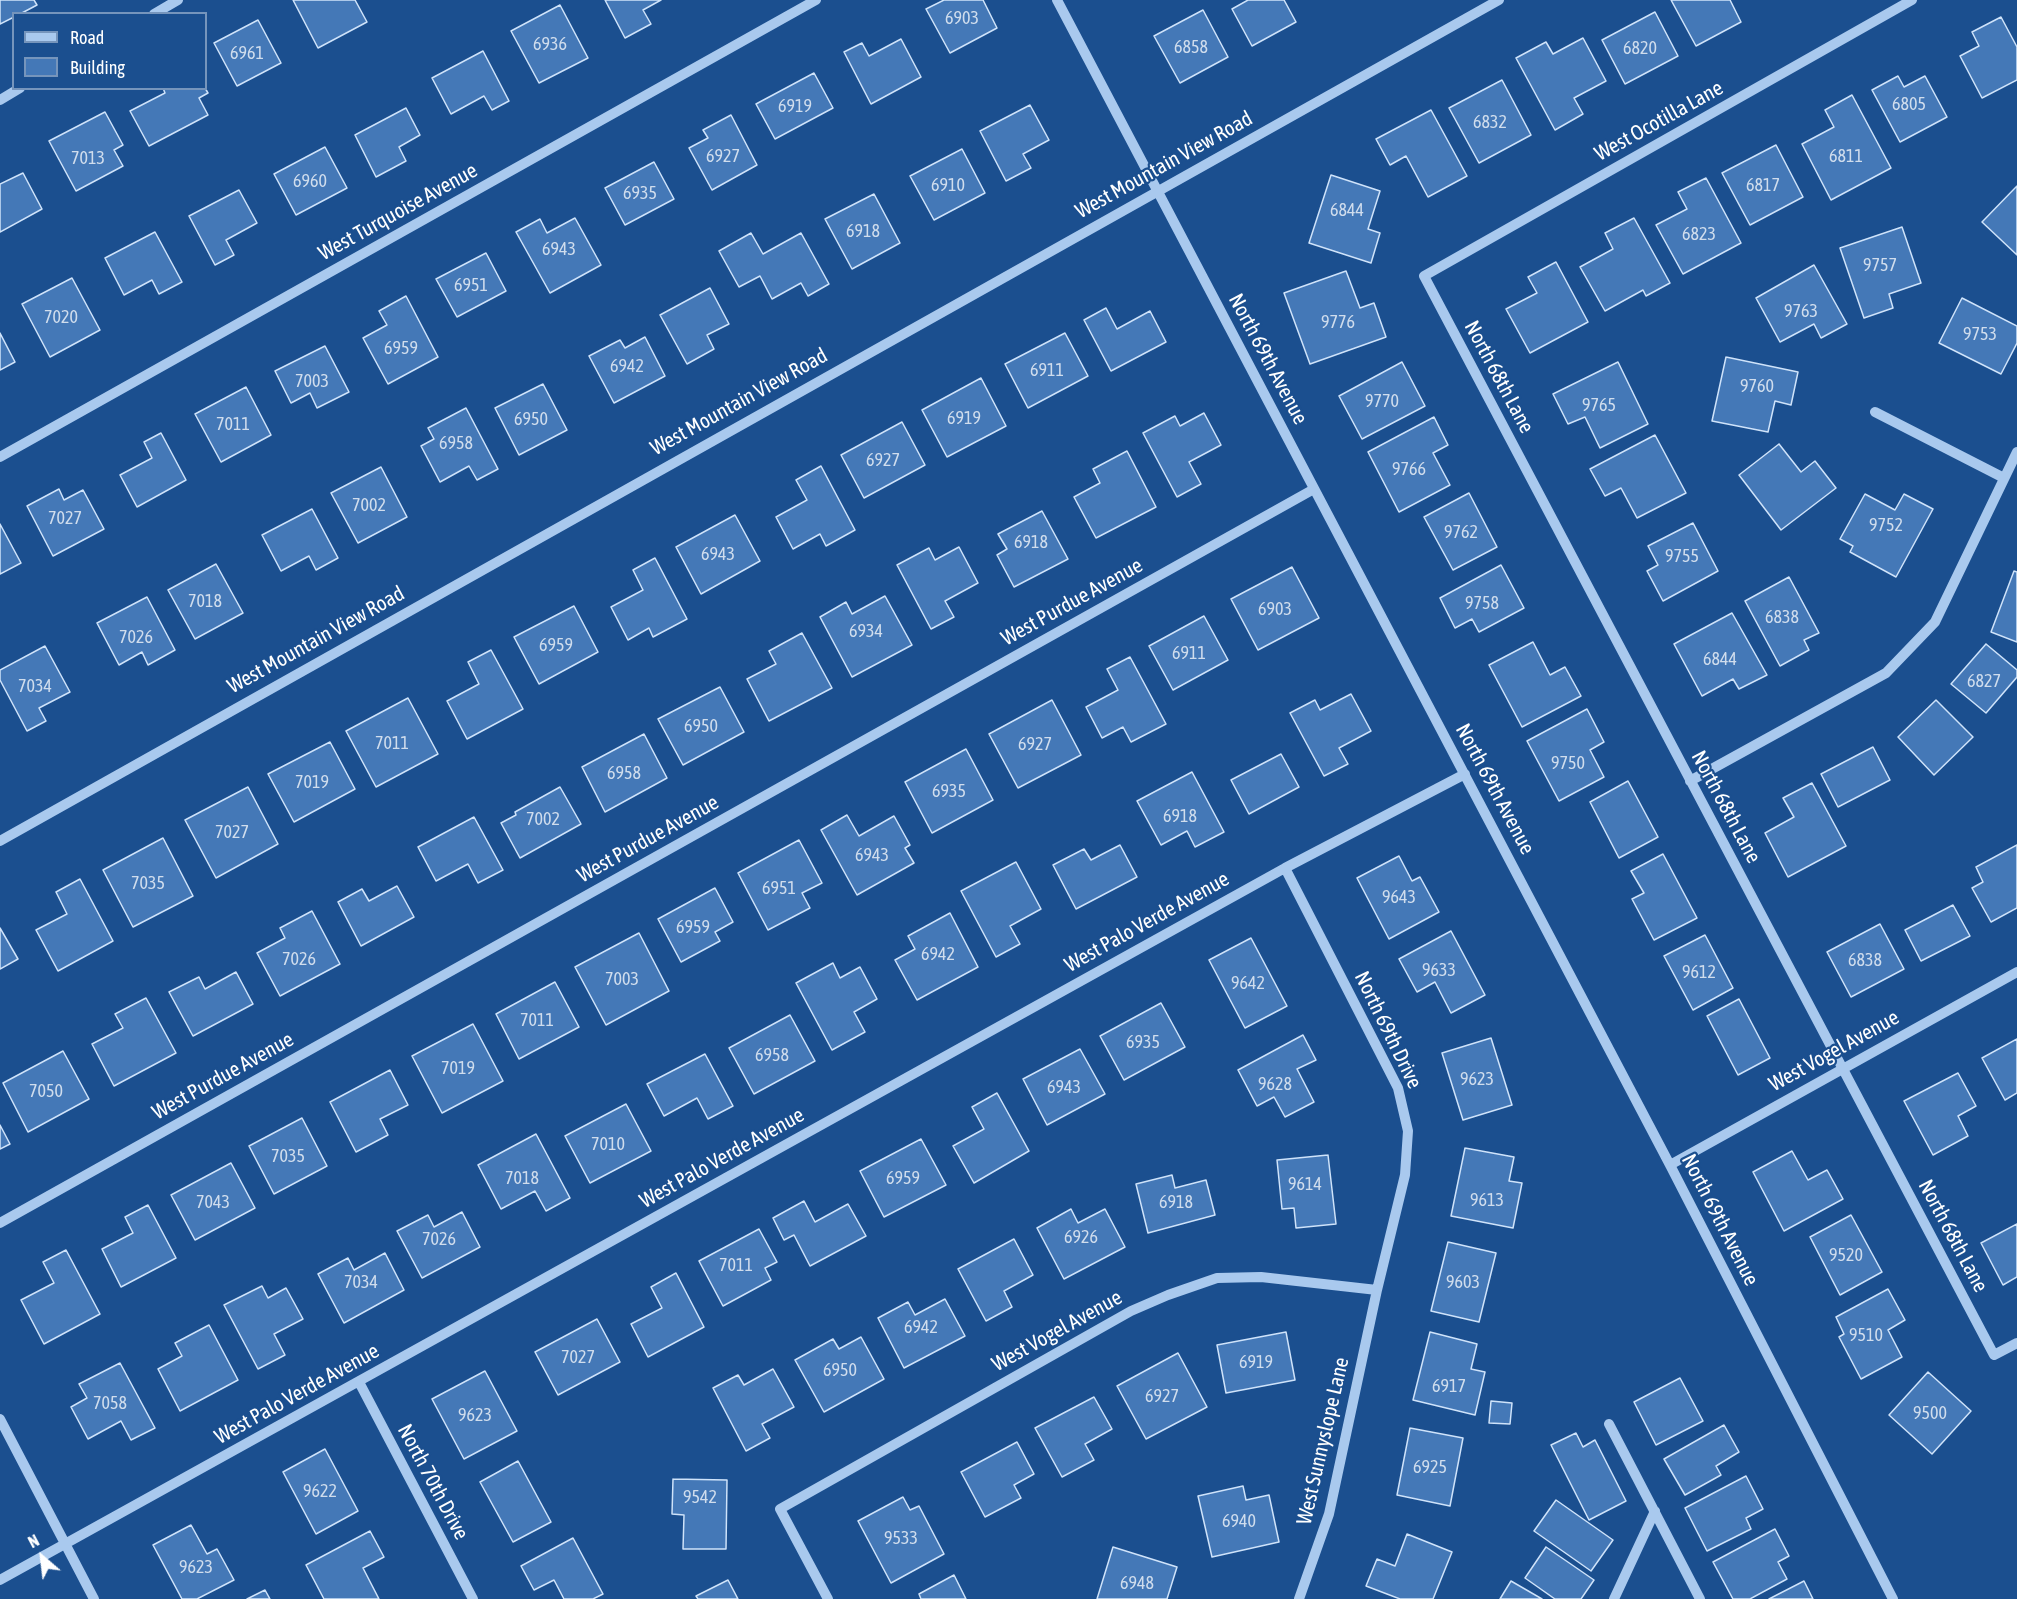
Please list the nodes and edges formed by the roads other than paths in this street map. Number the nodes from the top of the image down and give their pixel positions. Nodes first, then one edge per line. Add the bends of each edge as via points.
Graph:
1 (178, 0) edge
2 (816, 0) edge
3 (1057, 0) edge
4 (1499, 0) edge
5 (1912, 0) edge
6 (157, 12) edge
7 (17, 90) edge
8 (0, 100) edge
9 (1158, 190) junction
10 (1424, 276) joint
11 (1875, 412) dead end
12 (2017, 452) edge
13 (0, 457) edge
14 (2004, 477) junction
15 (1314, 489) junction
16 (1465, 774) junction
17 (1690, 781) junction
18 (0, 841) edge
19 (1285, 868) junction
20 (2017, 972) edge
21 (1842, 1068) junction
22 (1670, 1165) junction
23 (0, 1223) edge
24 (1377, 1290) junction
25 (2017, 1343) edge
26 (359, 1382) junction
27 (0, 1419) edge
28 (1609, 1424) dead end
29 (1654, 1511) junction
30 (65, 1545) junction
31 (0, 1580) edge
32 (94, 1599) edge
33 (473, 1599) edge
34 (828, 1599) edge
35 (1299, 1599) edge
36 (1614, 1599) edge
37 (1700, 1599) edge
38 (1893, 1599) edge

1 - 6 street
2 - 13 street, West Turquoise Avenue
3 - 9 street, North 69th Avenue
4 - 9 street, West Mountain View Road
5 - 10 street, West Ocotilla Lane
7 - 8 street
9 - 15 street, North 69th Avenue
9 - 18 street, West Mountain View Road
10 - 17 street, North 68th Lane
11 - 14 street
12 - 14 street
14 - 17 street via 1935,622 1886,673
15 - 16 street, North 69th Avenue
15 - 23 street, West Purdue Avenue
16 - 19 street, West Palo Verde Avenue
16 - 22 street, North 69th Avenue
17 - 21 street, North 68th Lane
19 - 24 street, North 69th Drive via 1398,1088 1408,1131 1405,1174
19 - 26 street, West Palo Verde Avenue
20 - 21 street, West Vogel Avenue
21 - 22 street, West Vogel Avenue
21 - 25 street, North 68th Lane via 1994,1355
22 - 38 street, North 69th Avenue
24 - 34 street, West Vogel Avenue via 1228,1277 1167,1295 1131,1311 780,1509
24 - 35 street, West Sunnyslope Lane via 1329,1514
26 - 30 street, West Palo Verde Avenue
26 - 33 street, North 70th Drive
27 - 30 street
28 - 29 street
29 - 36 street
29 - 37 street
30 - 31 street, West Palo Verde Avenue
30 - 32 street

